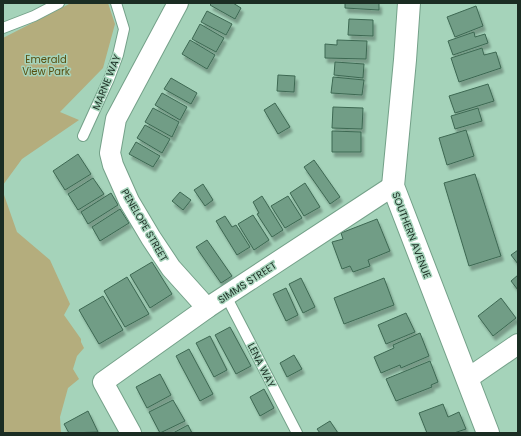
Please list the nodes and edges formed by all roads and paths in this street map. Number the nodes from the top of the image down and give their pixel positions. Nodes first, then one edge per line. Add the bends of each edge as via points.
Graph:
1 (58, 3) edge
2 (116, 3) edge
3 (178, 3) edge
4 (409, 3) edge
5 (3, 28) edge
6 (83, 136) dead end
7 (393, 186) junction
8 (226, 296) junction
9 (207, 308) junction
10 (518, 344) edge
11 (467, 379) junction
12 (130, 433) edge
13 (297, 433) edge
14 (488, 433) edge

1 - 5 lane
2 - 6 lane, MARNE WAY via 124,29 118,55
3 - 9 street, PENELOPE STREET via 116,119 110,153 129,201 151,238 171,268
4 - 7 street, SOUTHERN AVENUE
7 - 8 street, SIMMS STREET
7 - 11 street, SOUTHERN AVENUE
8 - 9 street, SIMMS STREET
8 - 13 lane, LENA WAY
9 - 12 street, SIMMS STREET via 103,382
10 - 11 street
11 - 14 street, SOUTHERN AVENUE

